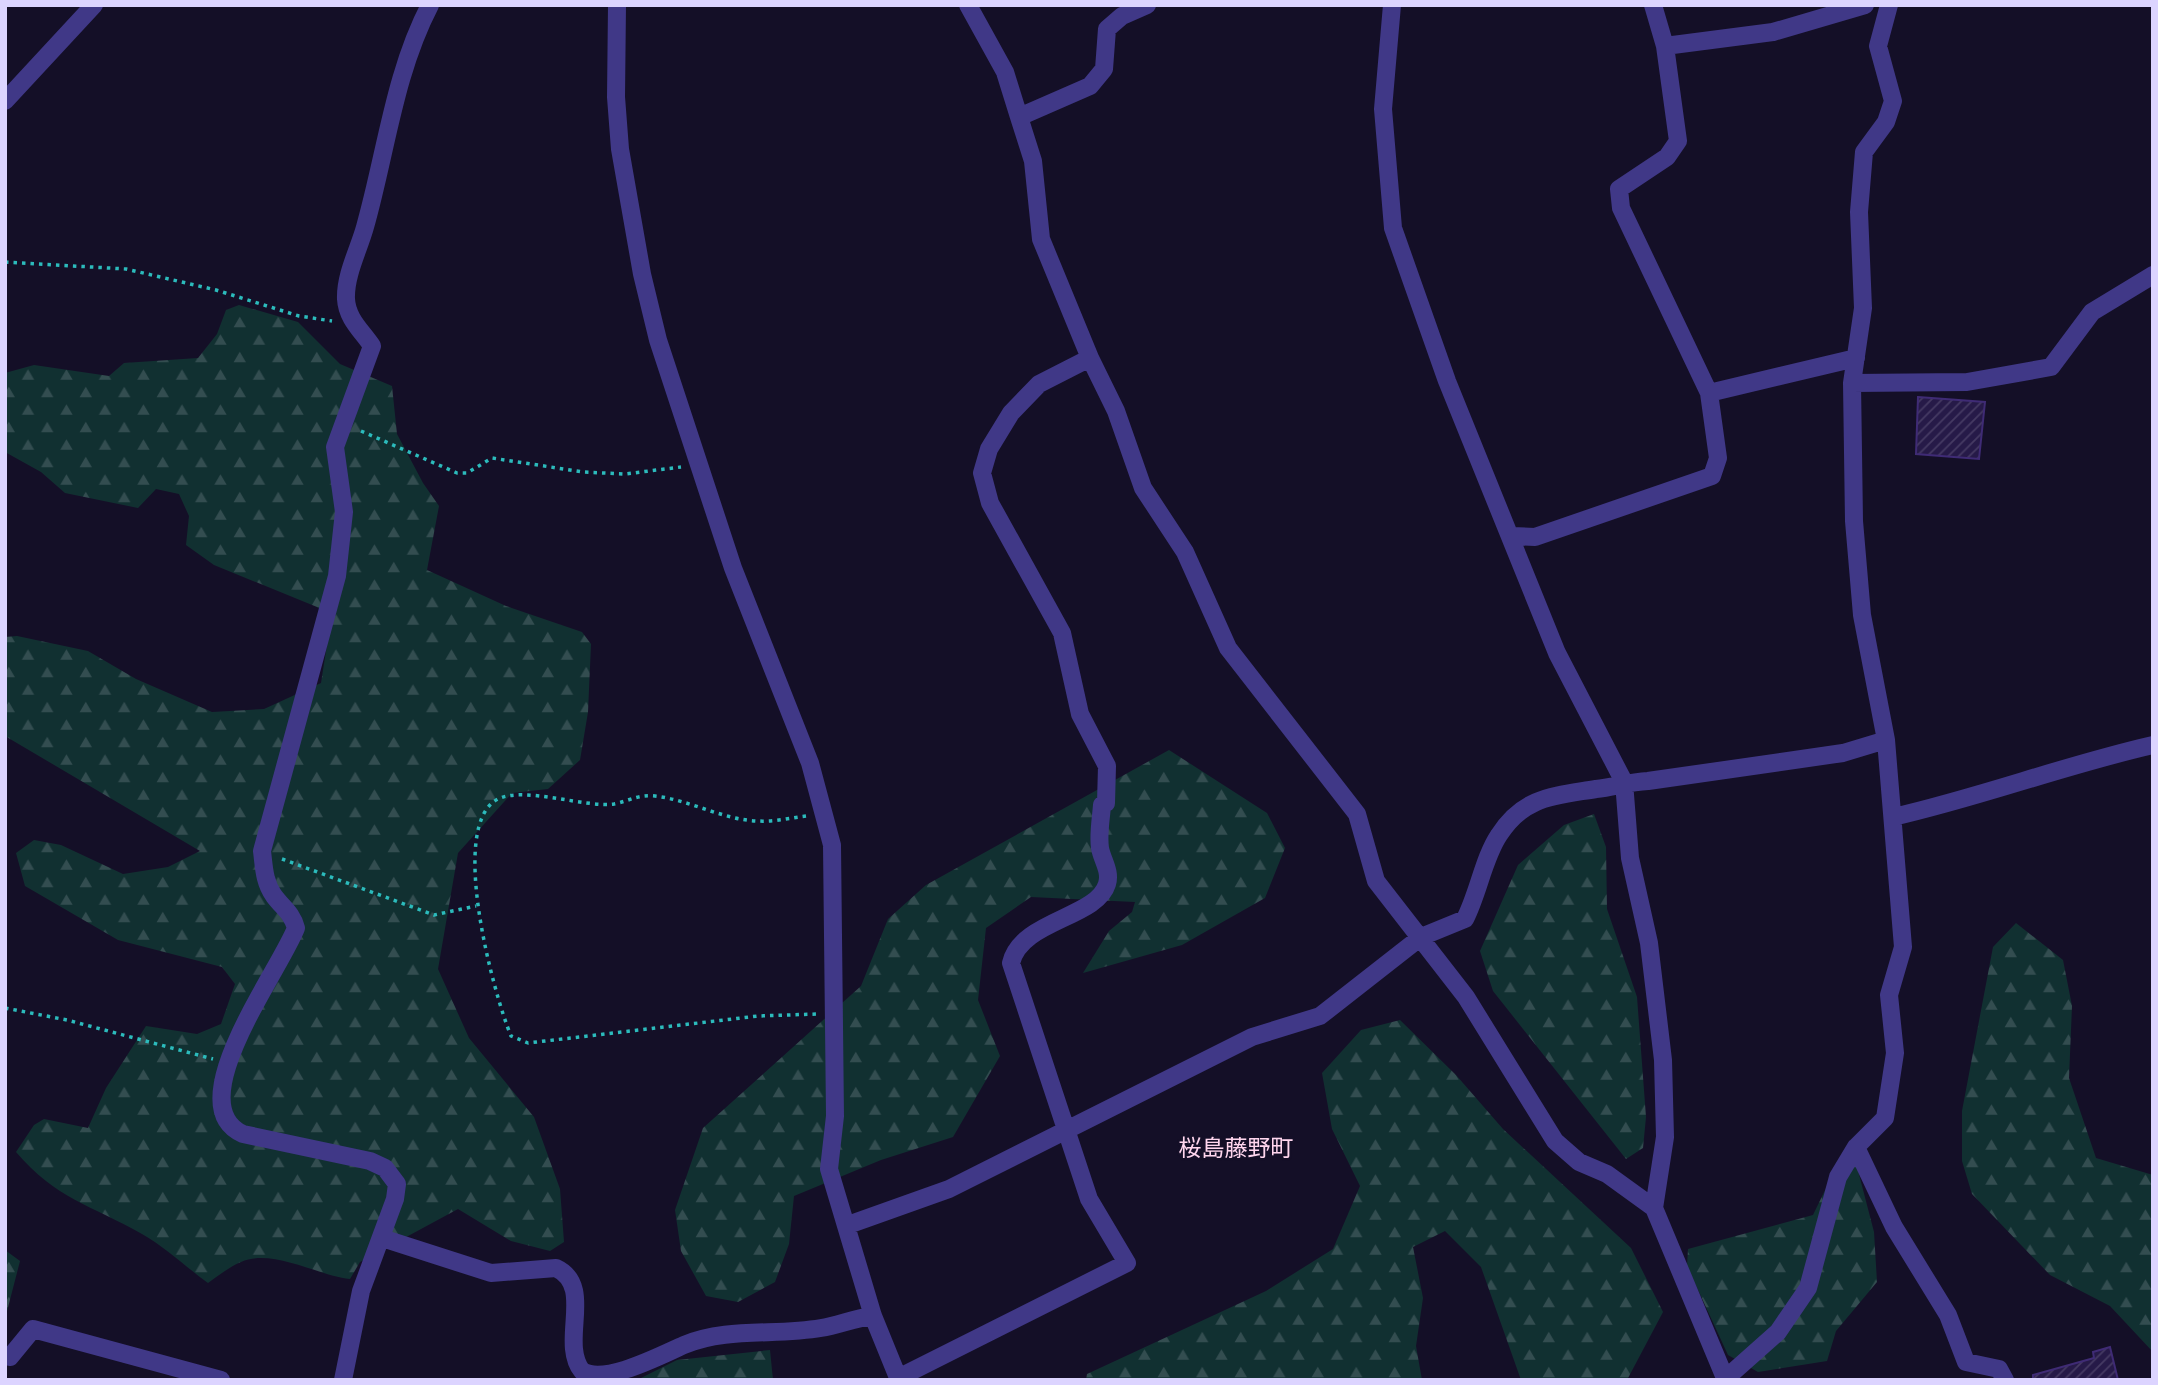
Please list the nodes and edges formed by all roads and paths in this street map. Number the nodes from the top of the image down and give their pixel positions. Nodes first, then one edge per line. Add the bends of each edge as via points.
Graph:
1 (94, 5) edge
2 (430, 5) edge
3 (618, 5) edge
4 (968, 5) edge
5 (1147, 5) edge
6 (1392, 5) edge
7 (1653, 5) edge
8 (1865, 5) edge
9 (1889, 5) edge
10 (1665, 46) junction
11 (5, 101) edge
12 (1019, 117) junction
13 (5, 262) edge
14 (2153, 275) edge
15 (352, 320) junction
16 (1090, 358) junction
17 (1856, 358) junction
18 (1852, 383) junction
19 (1709, 393) junction
20 (345, 423) junction
21 (697, 465) junction
22 (1511, 536) junction
23 (1886, 740) junction
24 (2153, 745) edge
25 (1624, 782) junction
26 (823, 814) junction
27 (1893, 817) junction
28 (262, 851) junction
29 (476, 906) junction
30 (1421, 937) junction
31 (5, 1007) edge
32 (833, 1014) junction
33 (228, 1064) junction
34 (1068, 1130) junction
35 (1856, 1147) junction
36 (1654, 1208) junction
37 (848, 1225) junction
38 (382, 1238) junction
39 (873, 1316) junction
40 (5, 1356) edge
41 (899, 1379) edge
42 (1725, 1379) edge
43 (221, 1380) edge
44 (343, 1380) edge
45 (2005, 1380) edge

1 - 11 street
2 - 15 street via 387,129 350,273 346,299
3 - 21 street via 620,149 652,314
4 - 12 street via 1005,72
5 - 12 street via 1107,29 1104,69 1090,86
6 - 22 street via 1383,109 1394,228 1447,381
7 - 10 street
8 - 10 street via 1773,32
9 - 17 street via 1878,46 1893,101 1886,122 1864,152 1859,212 1863,308
10 - 19 street via 1678,141 1667,157 1619,189 1621,208
12 - 16 street via 1033,161 1041,239
13 - 15 path via 127,269 299,316 326,322
14 - 18 street via 2092,312 2051,367 1967,382
15 - 20 street via 372,345
16 - 30 street via 1116,411 1143,488 1185,552 1228,648 1357,814 1376,881
16 - 34 street via 1039,384 1011,413 989,449 982,473 990,503 1062,633 1080,713 1107,766 1100,842 1108,871 1106,887 1096,899 1019,944 1011,963
17 - 18 street
17 - 19 street
18 - 23 street via 1854,521 1863,615
19 - 22 street via 1718,458 1712,475 1535,537
20 - 21 path via 457,473 467,473 492,458 625,474
20 - 28 street via 335,447 344,512 337,576
21 - 26 street via 810,762
22 - 25 street via 1557,653
23 - 25 street via 1843,753
23 - 27 street
24 - 27 street
25 - 30 street via 1547,796 1517,811 1497,837 1465,919
25 - 36 street via 1630,858 1649,943 1663,1060 1665,1137
26 - 29 path via 758,821 655,796 633,796 613,804 499,798 489,806 479,829
26 - 32 street via 832,845
27 - 35 street via 1903,947 1889,995 1895,1053 1885,1118
28 - 29 path via 434,915
28 - 33 street via 264,877 292,914 296,928
29 - 32 path via 499,1008 511,1037 528,1043 758,1016
30 - 34 street via 1320,1016 1252,1037
30 - 36 street via 1466,998 1555,1141 1579,1162 1607,1174
31 - 33 path
32 - 37 street via 835,1116 829,1169
33 - 38 street via 220,1098 230,1128 370,1161 393,1175 395,1199
34 - 37 street via 949,1189
34 - 41 street via 1089,1199 1127,1263
35 - 42 street via 1838,1177 1808,1288 1779,1332
35 - 45 street via 1894,1227 1948,1315 1966,1362 1999,1369
36 - 42 street
37 - 39 street
38 - 39 street via 491,1272 556,1268 563,1272 574,1289 576,1357 582,1371 594,1378 641,1369 686,1344 709,1338 822,1328
38 - 44 street via 361,1291
39 - 41 street
40 - 43 street via 10,1357 33,1329

